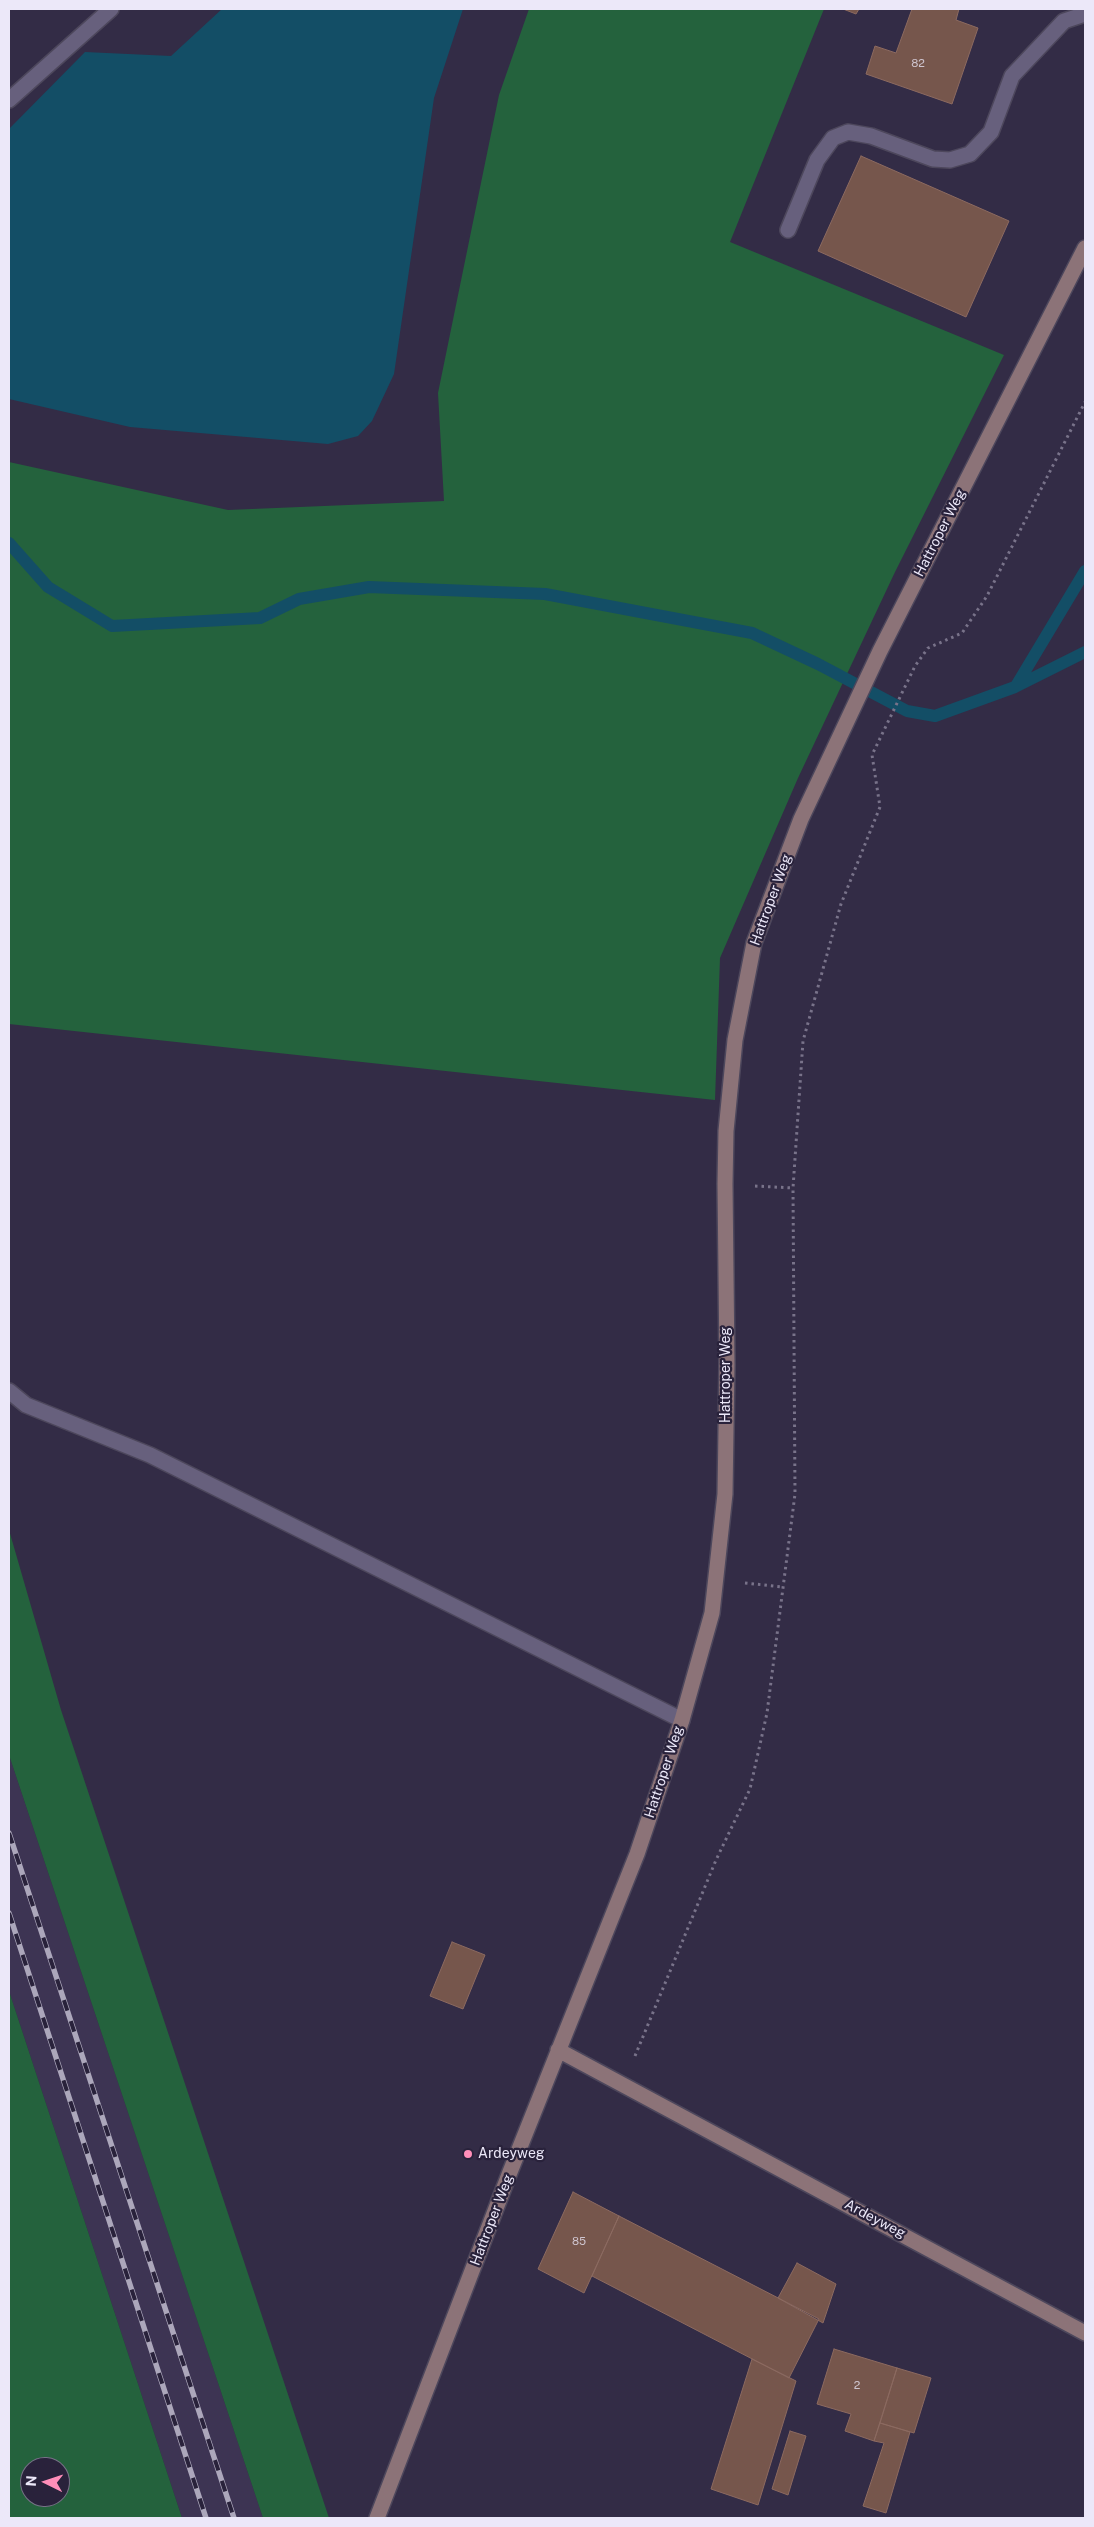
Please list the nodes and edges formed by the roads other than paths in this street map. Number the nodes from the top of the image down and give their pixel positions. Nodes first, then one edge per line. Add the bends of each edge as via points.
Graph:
1 (111, 9) edge
2 (1085, 14) edge
3 (9, 100) edge
4 (788, 230) dead end
5 (1085, 248) edge
6 (9, 1391) edge
7 (682, 1720) junction
8 (558, 2050) junction
9 (1085, 2333) edge
10 (377, 2518) edge

1 - 3 lane
2 - 4 lane via 1064,21 1012,76 991,132 970,154 950,160 933,159 871,136 848,132 832,138 817,160
5 - 7 main road, Hattroper Weg via 880,651 801,819 754,943 735,1040 726,1131 725,1484 712,1613
6 - 7 lane via 26,1405 150,1455
7 - 8 main road, Hattroper Weg via 637,1854
8 - 9 main road, Ardeyweg
8 - 10 main road, Hattroper Weg

